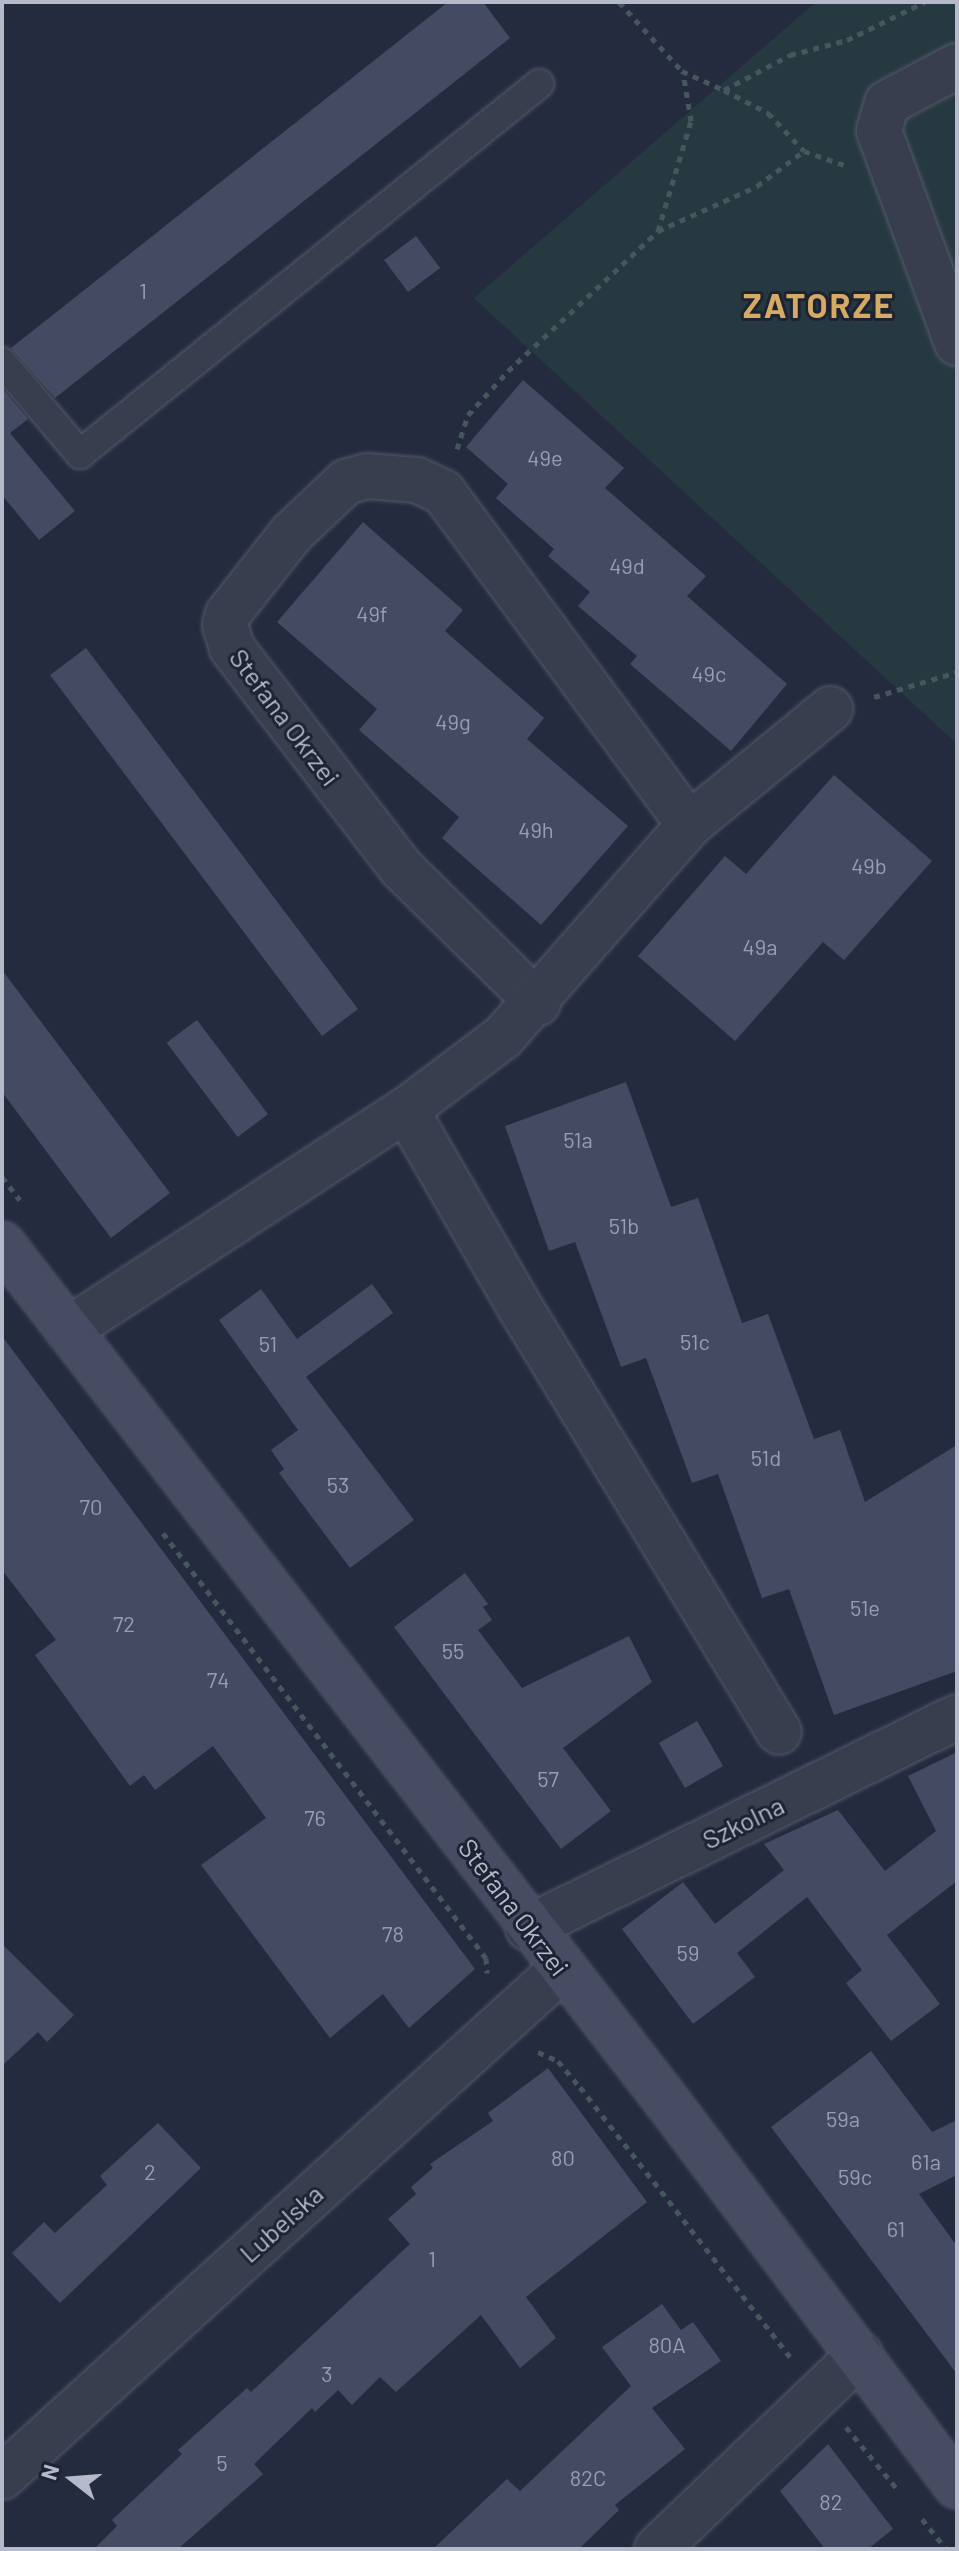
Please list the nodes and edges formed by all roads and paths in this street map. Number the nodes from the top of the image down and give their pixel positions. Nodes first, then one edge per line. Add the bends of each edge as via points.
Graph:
1 (619, 2) edge
2 (925, 2) edge
3 (957, 66) edge
4 (682, 71) junction
5 (539, 84) dead end
6 (724, 90) junction
7 (804, 151) junction
8 (898, 185) junction
9 (658, 231) junction
10 (957, 343) edge
11 (2, 362) edge
12 (443, 492) junction
13 (957, 672) edge
14 (830, 709) joint
15 (689, 825) junction
16 (538, 1003) junction
17 (406, 1110) junction
18 (2, 1244) edge
19 (68, 1330) junction
20 (159, 1528) dead end
21 (957, 1717) edge
22 (779, 1732) dead end
23 (528, 1928) junction
24 (561, 1970) junction
25 (492, 2033) junction
26 (673, 2205) dead end
27 (860, 2354) junction
28 (2, 2477) edge
29 (957, 2486) edge
30 (657, 2549) edge

1 - 4 path
2 - 6 path via 847,40 790,55
3 - 8 street via 887,103 879,116
4 - 6 path
4 - 9 path via 691,121
5 - 11 lane via 80,454
6 - 7 path via 768,113
7 - 8 path via 862,172 871,194
7 - 9 path via 757,186
8 - 10 street
9 - 12 path via 468,415
12 - 15 street
12 - 16 street, Stefana Okrzei via 388,475 346,482 291,534 234,603 225,625 232,648 268,699 402,869
13 - 14 path
14 - 15 street
15 - 16 street
16 - 17 street via 503,1037
17 - 19 street
17 - 22 street
18 - 19 street, Stefana Okrzei
19 - 23 street, Stefana Okrzei
20 - 25 path via 486,1958 488,1985 468,2006
21 - 23 street, Szkolna
23 - 24 street, Stefana Okrzei
24 - 25 street, Lubelska
24 - 27 street, Stefana Okrzei
25 - 26 path via 518,2063 533,2050 558,2061
25 - 28 street, Lubelska
27 - 29 street, Stefana Okrzei
27 - 30 street

